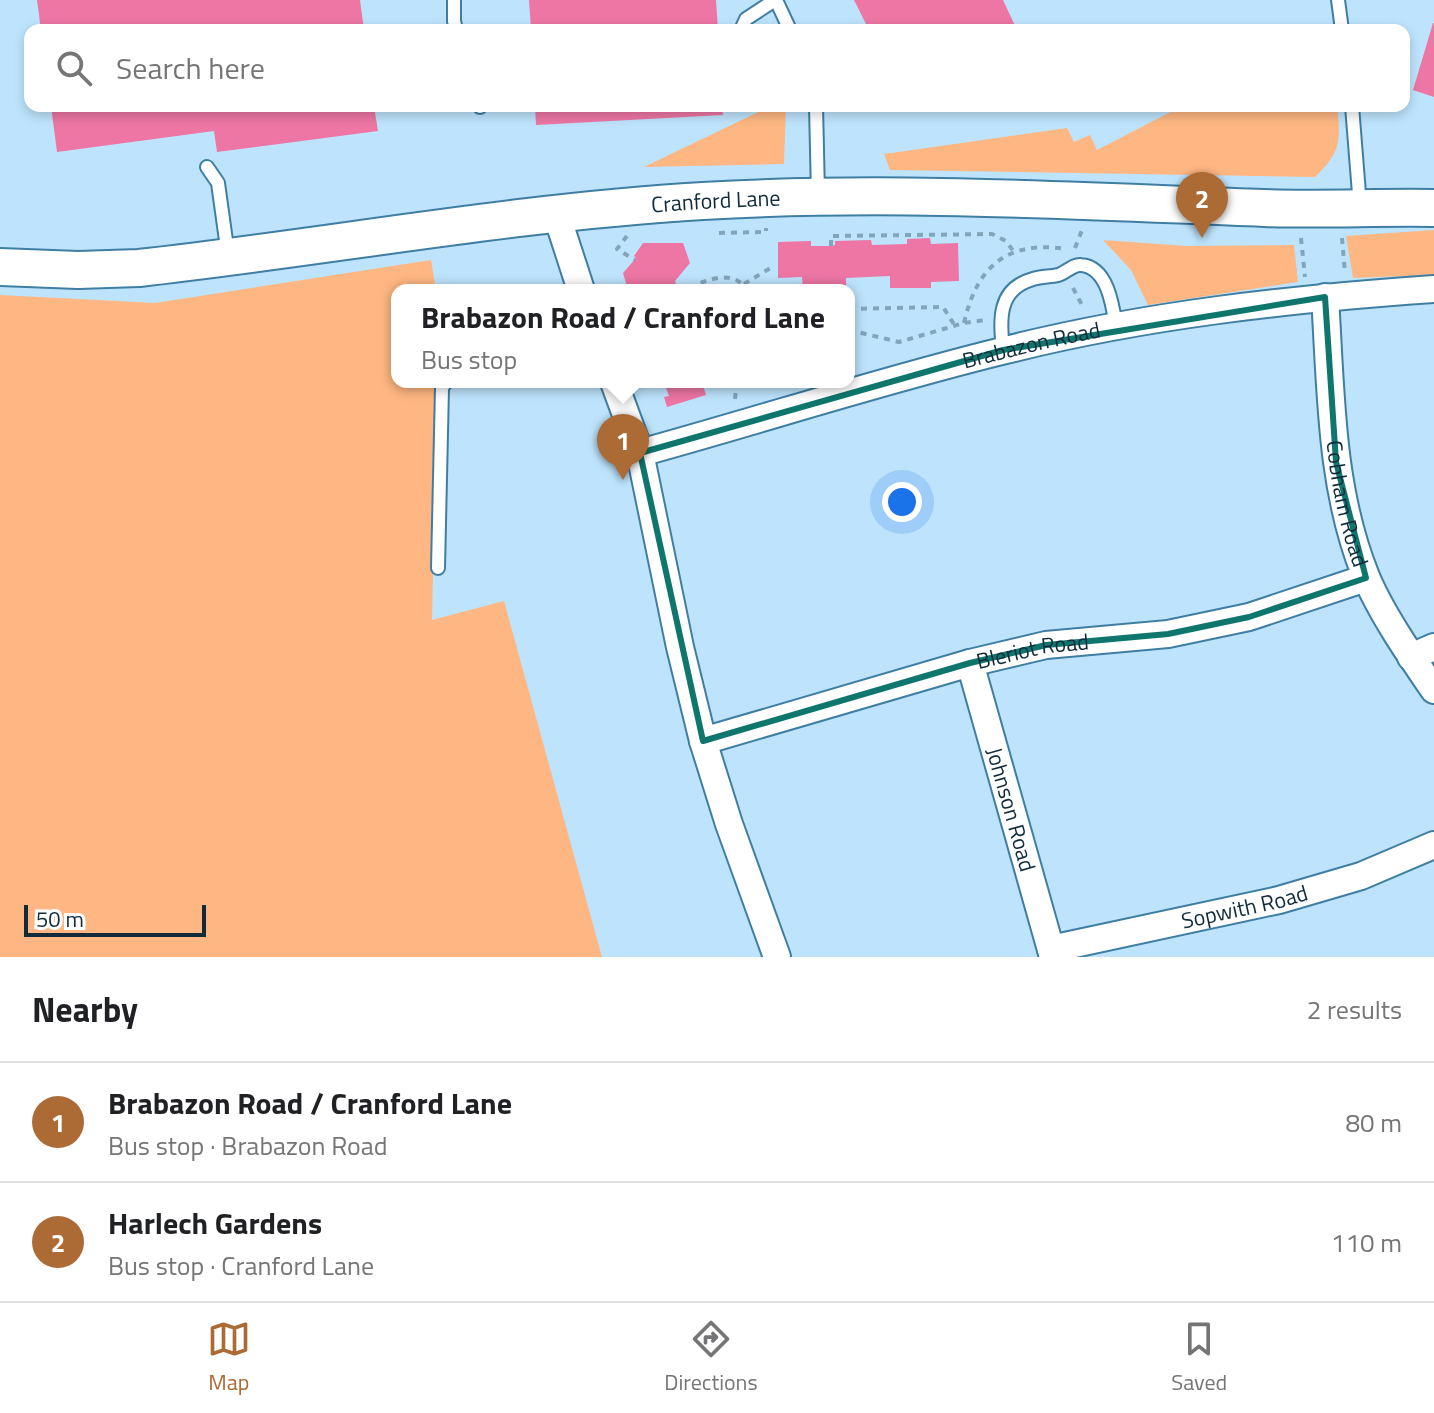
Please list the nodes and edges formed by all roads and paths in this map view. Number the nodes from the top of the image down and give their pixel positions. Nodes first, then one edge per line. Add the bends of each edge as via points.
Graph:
1 (454, 0) edge
2 (776, 0) edge
3 (1338, 0) edge
4 (456, 24) edge
5 (744, 24) edge
6 (787, 24) edge
7 (1341, 24) edge
8 (816, 112) edge
9 (1352, 112) edge
10 (207, 167) dead end
11 (818, 197) junction
12 (1350, 207) junction
13 (1298, 208) junction
14 (1434, 208) edge
15 (557, 216) junction
16 (766, 232) dead end
17 (705, 233) dead end
18 (628, 235) dead end
19 (831, 246) dead end
20 (1014, 252) dead end
21 (228, 258) junction
22 (635, 260) dead end
23 (0, 267) edge
24 (772, 267) dead end
25 (1061, 275) junction
26 (579, 284) edge
27 (698, 284) edge
28 (740, 284) edge
29 (750, 284) edge
30 (1434, 289) edge
31 (1326, 297) junction
32 (855, 309) edge
33 (1000, 320) junction
34 (955, 326) junction
35 (1116, 327) junction
36 (855, 331) edge
37 (1089, 333) junction
38 (1003, 350) junction
39 (442, 388) edge
40 (616, 388) edge
41 (640, 453) junction
42 (438, 568) dead end
43 (1366, 578) junction
44 (1423, 652) edge
45 (970, 663) junction
46 (1434, 690) edge
47 (703, 741) junction
48 (1434, 845) edge
49 (1052, 953) edge
50 (777, 957) edge

1 - 4 lane
2 - 5 lane
2 - 6 lane
3 - 7 lane
8 - 11 lane
9 - 12 lane
10 - 21 lane via 218,183
11 - 13 street, Cranford Lane
11 - 15 street, Cranford Lane via 645,205
12 - 13 street, Cranford Lane
12 - 14 street, Cranford Lane
12 - 31 path
13 - 31 path
15 - 21 street, Cranford Lane
15 - 26 street
16 - 17 path
18 - 22 path via 617,249
19 - 20 path via 831,236 992,234
21 - 23 street, Cranford Lane via 139,268
24 - 29 path
25 - 33 lane via 1015,286 1003,301
25 - 35 lane via 1082,265 1093,269 1104,281
25 - 37 path via 1081,301
27 - 28 path via 727,277
30 - 31 street, Brabazon Road
31 - 35 street, Brabazon Road
31 - 43 street, Cobham Road via 1336,462 1349,529
32 - 34 path via 943,307
33 - 34 path
33 - 38 lane
34 - 36 path via 899,342
35 - 37 street, Brabazon Road
37 - 38 street, Brabazon Road
38 - 41 street, Brabazon Road
39 - 42 lane
40 - 41 street
41 - 47 street
43 - 44 street, Cobham Road
43 - 45 street, Bleriot Road via 1249,617 1168,634 1046,645
44 - 46 street, Cobham Road
45 - 47 street, Bleriot Road
45 - 49 street, Johnson Road
47 - 50 street
48 - 49 street, Sopwith Road via 1361,876 1279,900

